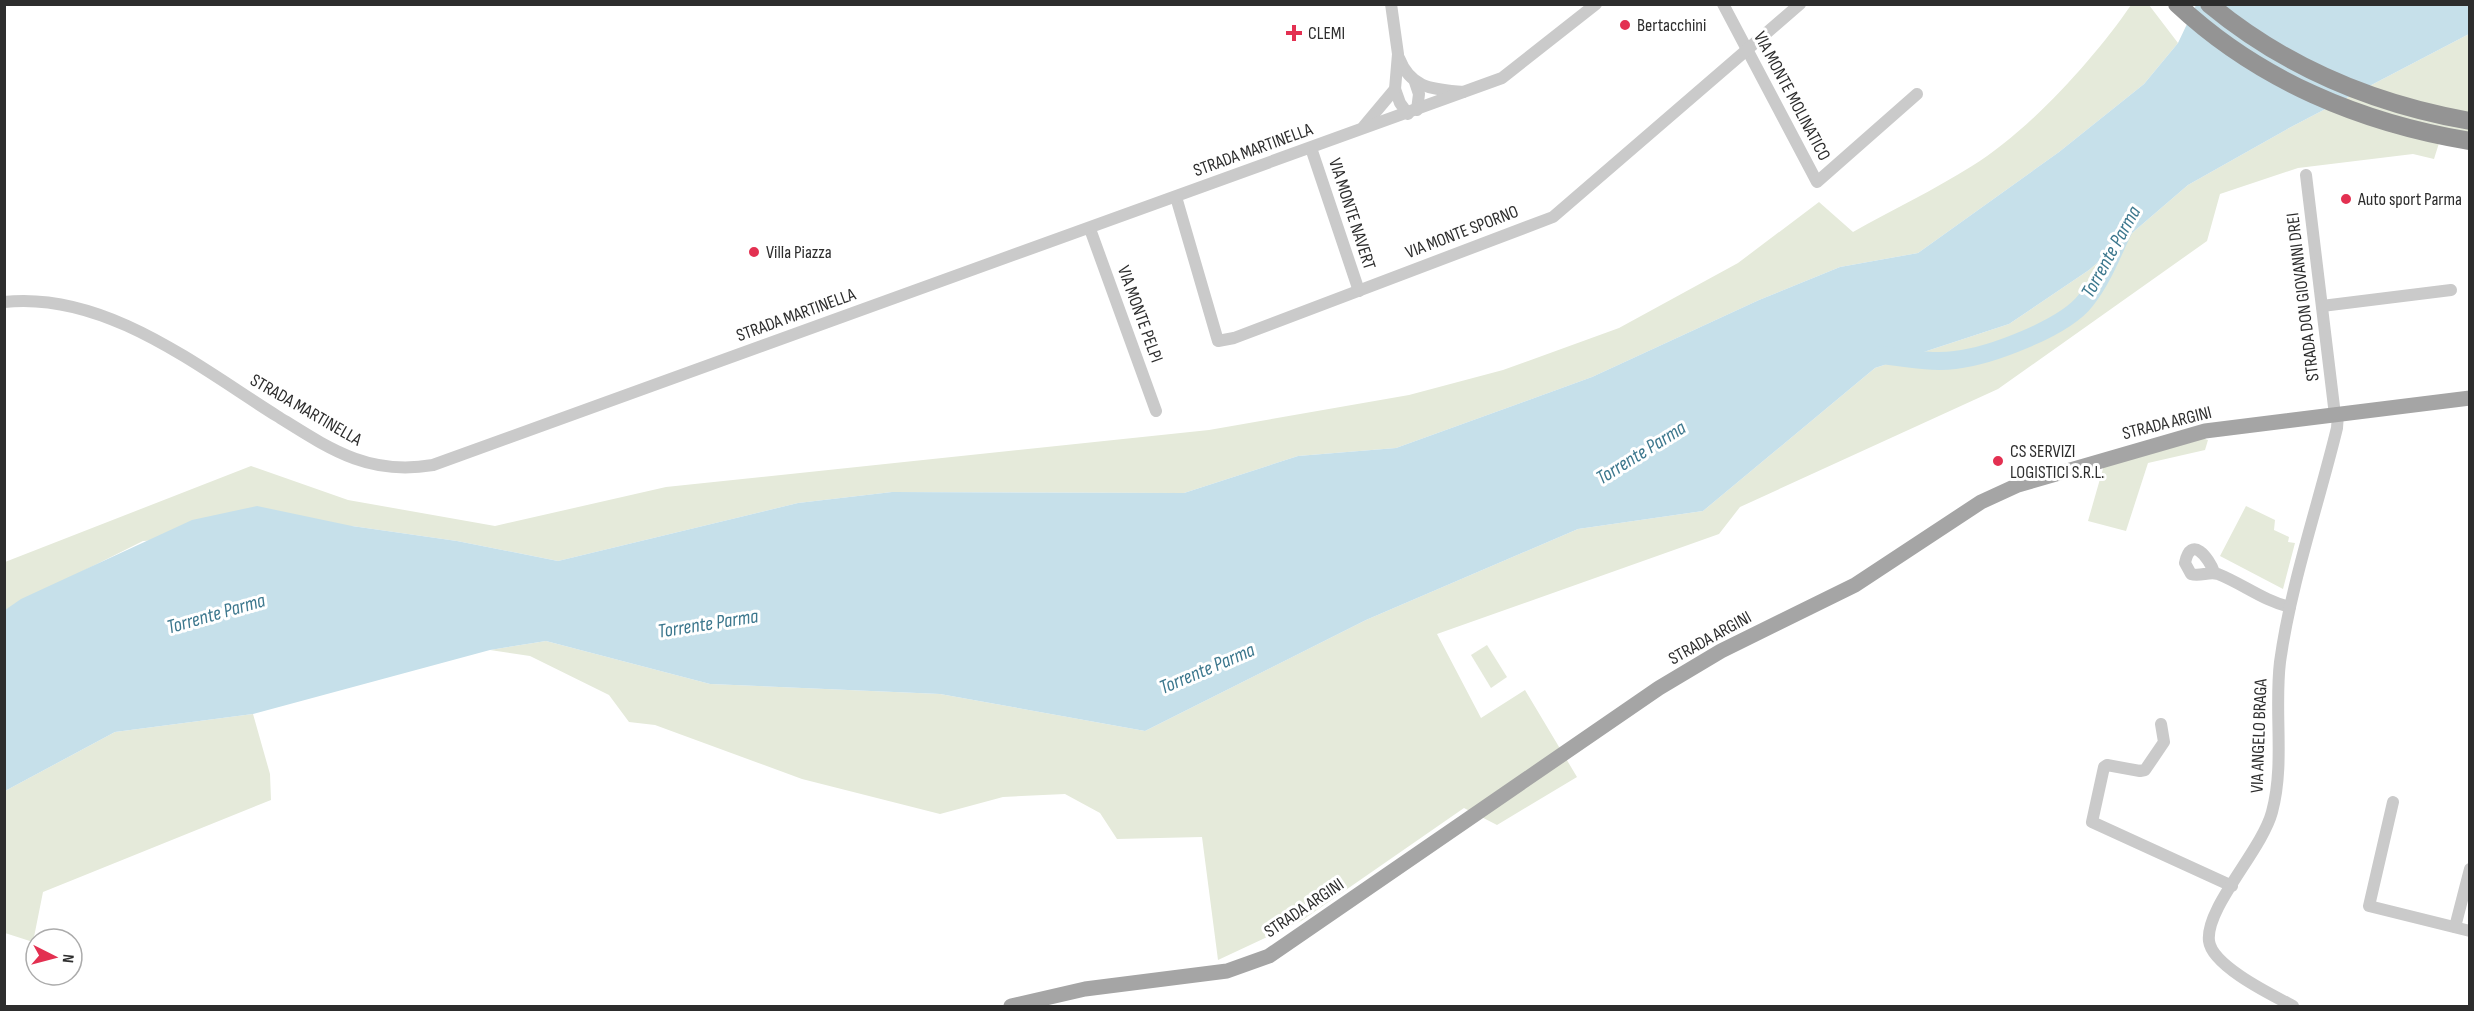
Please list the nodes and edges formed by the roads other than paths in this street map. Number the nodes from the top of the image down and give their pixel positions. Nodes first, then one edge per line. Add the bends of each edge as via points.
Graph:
1 (1392, 4) edge
2 (1596, 4) edge
3 (1723, 4) edge
4 (1800, 4) edge
5 (2210, 4) edge
6 (2178, 6) edge
7 (1746, 49) junction
8 (1398, 54) junction
9 (1415, 82) junction
10 (1395, 89) junction
11 (1465, 92) junction
12 (1917, 94) dead end
13 (1412, 112) junction
14 (2469, 121) edge
15 (1361, 129) junction
16 (2469, 141) edge
17 (1311, 148) junction
18 (2306, 175) dead end
19 (1176, 197) junction
20 (1090, 229) junction
21 (2451, 290) dead end
22 (1359, 291) junction
23 (4, 302) edge
24 (2322, 306) junction
25 (2469, 398) edge
26 (1156, 411) dead end
27 (2337, 414) junction
28 (2214, 572) dead end
29 (2290, 607) junction
30 (2161, 724) dead end
31 (2392, 802) dead end
32 (2469, 869) edge
33 (2232, 886) junction
34 (2456, 927) junction
35 (2469, 931) edge
36 (1011, 1006) edge
37 (2293, 1006) edge

1 - 8 street
2 - 11 street, STRADA MARTINELLA via 1502,78
3 - 7 street, VIA MONTE MOLINATICO
4 - 7 street, VIA MONTE SPORNO
5 - 14 highway via 2264,44 2329,80 2377,98
6 - 16 highway via 2244,57 2296,87 2375,119
7 - 12 street, VIA MONTE MOLINATICO via 1817,182
7 - 22 street, VIA MONTE SPORNO via 1553,217
8 - 9 street via 1404,72
8 - 10 street
9 - 11 street
9 - 13 street via 1419,94
10 - 13 street
10 - 15 street
11 - 13 street, STRADA MARTINELLA
13 - 15 street, STRADA MARTINELLA
15 - 17 street, STRADA MARTINELLA
17 - 19 street, STRADA MARTINELLA
17 - 22 street, VIA MONTE NAVERT
18 - 24 street, STRADA DON GIOVANNI DREI
19 - 20 street, STRADA MARTINELLA
19 - 22 street, VIA MONTE SPORNO via 1218,341
20 - 23 street, STRADA MARTINELLA via 547,425 413,469 381,467 341,455 174,352 103,315 37,302
20 - 26 street, VIA MONTE PELPI
21 - 24 street
24 - 27 street, STRADA DON GIOVANNI DREI
25 - 27 main road, STRADA ARGINI
27 - 29 street, VIA ANGELO BRAGA via 2333,447
27 - 36 main road, STRADA ARGINI via 2193,434 1997,493 1855,585 1721,651 1659,688 1269,956 1227,971 1085,989
28 - 29 street
29 - 33 street, VIA ANGELO BRAGA via 2278,676 2275,802 2264,834
30 - 33 street via 2164,742 2145,770 2105,765 2092,822
31 - 34 street via 2369,906
32 - 34 street
33 - 37 street, VIA ANGELO BRAGA via 2211,921 2210,947 2227,966
34 - 35 street

